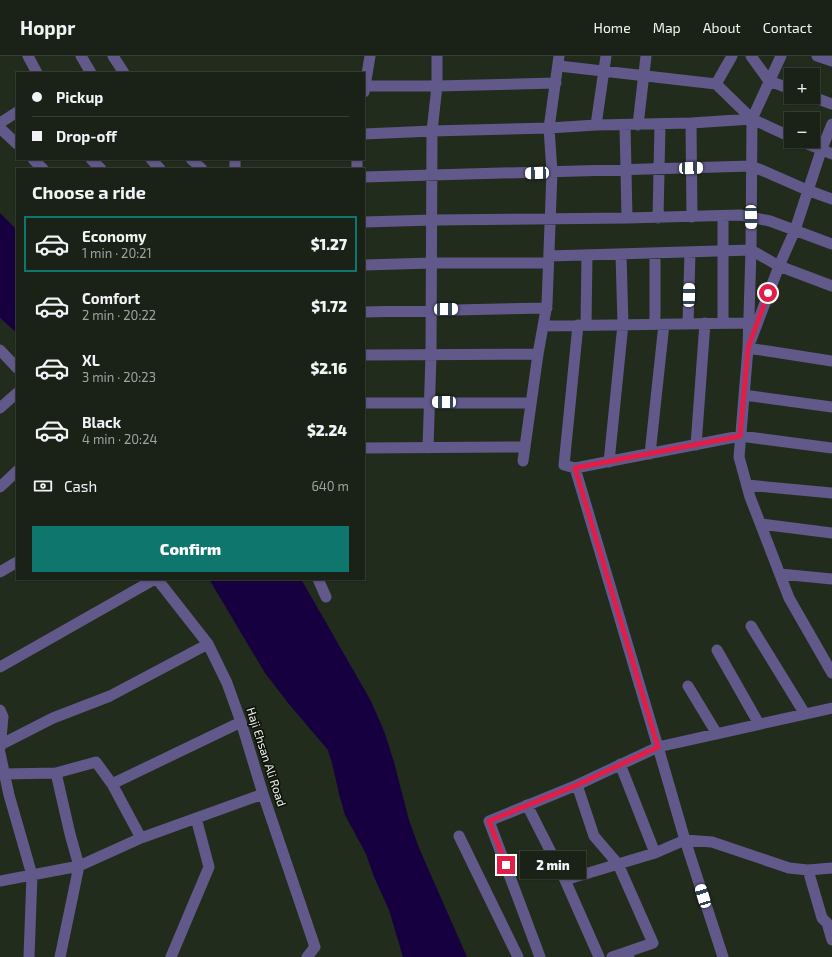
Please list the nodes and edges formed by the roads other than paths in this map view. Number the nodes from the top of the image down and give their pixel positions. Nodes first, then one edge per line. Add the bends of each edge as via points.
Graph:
1 (28, 56) edge
2 (81, 56) edge
3 (113, 56) edge
4 (370, 56) edge
5 (437, 56) edge
6 (606, 56) edge
7 (646, 56) edge
8 (732, 56) edge
9 (751, 56) edge
10 (781, 56) edge
11 (817, 56) edge
12 (559, 61) edge
13 (832, 61) edge
14 (604, 70) junction
15 (36, 72) edge
16 (89, 72) edge
17 (123, 72) edge
18 (644, 75) junction
19 (769, 81) junction
20 (556, 83) junction
21 (365, 84) edge
22 (716, 84) junction
23 (437, 86) junction
24 (784, 86) edge
25 (365, 89) edge
26 (820, 100) edge
27 (832, 104) edge
28 (16, 113) edge
29 (752, 119) junction
30 (0, 123) edge
31 (691, 123) junction
32 (660, 124) junction
33 (832, 124) edge
34 (596, 125) junction
35 (625, 125) junction
36 (638, 125) junction
37 (0, 128) edge
38 (549, 128) junction
39 (432, 131) junction
40 (365, 134) edge
41 (784, 134) edge
42 (16, 143) edge
43 (814, 148) edge
44 (820, 151) junction
45 (832, 154) edge
46 (34, 160) edge
47 (92, 160) edge
48 (152, 160) edge
49 (192, 160) edge
50 (752, 166) junction
51 (42, 168) edge
52 (100, 168) edge
53 (159, 168) edge
54 (201, 168) edge
55 (691, 168) junction
56 (659, 169) junction
57 (627, 170) junction
58 (552, 172) junction
59 (431, 176) junction
60 (365, 177) edge
61 (807, 190) junction
62 (832, 199) edge
63 (723, 216) junction
64 (692, 217) junction
65 (751, 217) junction
66 (628, 218) junction
67 (658, 218) junction
68 (551, 219) junction
69 (433, 220) junction
70 (365, 222) edge
71 (795, 230) junction
72 (832, 244) edge
73 (751, 250) junction
74 (723, 251) junction
75 (690, 252) junction
76 (655, 253) junction
77 (621, 254) junction
78 (587, 255) junction
79 (548, 259) junction
80 (432, 263) junction
81 (365, 265) edge
82 (779, 266) junction
83 (832, 286) edge
84 (546, 308) junction
85 (432, 309) junction
86 (365, 312) edge
87 (705, 323) junction
88 (723, 323) junction
89 (748, 323) junction
90 (623, 324) junction
91 (660, 324) junction
92 (688, 324) junction
93 (582, 325) junction
94 (543, 326) junction
95 (748, 348) junction
96 (0, 350) edge
97 (538, 354) junction
98 (365, 355) edge
99 (431, 355) junction
100 (832, 361) edge
101 (16, 367) edge
102 (16, 394) edge
103 (744, 395) junction
104 (365, 402) edge
105 (430, 402) junction
106 (531, 403) junction
107 (832, 407) edge
108 (0, 408) edge
109 (740, 436) junction
110 (696, 445) junction
111 (525, 447) junction
112 (365, 448) edge
113 (428, 448) junction
114 (832, 448) edge
115 (650, 454) junction
116 (523, 461) dead end
117 (609, 462) junction
118 (575, 468) junction
119 (16, 472) edge
120 (746, 485) junction
121 (0, 487) edge
122 (832, 492) edge
123 (761, 524) junction
124 (832, 533) edge
125 (16, 563) edge
126 (0, 572) edge
127 (780, 574) junction
128 (832, 579) edge
129 (154, 580) edge
130 (157, 580) edge
131 (318, 580) edge
132 (326, 596) dead end
133 (751, 626) dead end
134 (208, 644) junction
135 (716, 650) dead end
136 (0, 667) edge
137 (832, 673) edge
138 (688, 686) dead end
139 (832, 708) edge
140 (0, 710) edge
141 (805, 714) junction
142 (241, 722) junction
143 (759, 724) junction
144 (717, 734) junction
145 (0, 744) edge
146 (658, 747) junction
147 (0, 748) edge
148 (0, 753) edge
149 (620, 764) junction
150 (56, 773) junction
151 (4, 774) junction
152 (112, 784) junction
153 (577, 785) junction
154 (263, 794) junction
155 (527, 805) junction
156 (196, 818) junction
157 (459, 836) dead end
158 (141, 838) junction
159 (685, 840) junction
160 (655, 853) junction
161 (618, 864) junction
162 (79, 866) junction
163 (832, 868) edge
164 (808, 870) junction
165 (32, 875) junction
166 (565, 880) junction
167 (0, 881) edge
168 (832, 940) edge
169 (314, 947) junction
170 (628, 954) edge
171 (29, 957) edge
172 (60, 957) edge
173 (171, 957) edge
174 (307, 957) edge
175 (320, 957) edge
176 (518, 957) edge
177 (540, 957) edge
178 (599, 957) edge
179 (612, 957) edge
180 (723, 957) edge

1 - 15 street
2 - 16 street
3 - 17 street
4 - 21 street
5 - 23 street
6 - 14 street
7 - 18 street
8 - 22 street
9 - 19 street
10 - 19 street
11 - 13 street
12 - 14 street
12 - 20 street
14 - 18 street
14 - 34 street
18 - 22 street
18 - 36 street
19 - 24 street
19 - 29 street
20 - 23 street
20 - 38 street
22 - 29 street
23 - 25 street
23 - 39 street
26 - 27 street
28 - 30 street
29 - 31 street
29 - 41 street
29 - 50 street
31 - 32 street
31 - 55 street
32 - 36 street
32 - 56 street
33 - 44 street
34 - 35 street
34 - 38 street
35 - 36 street
35 - 57 street
37 - 42 street
38 - 39 street
38 - 58 street
39 - 40 street
39 - 59 street
43 - 44 street
44 - 45 street
44 - 61 street
46 - 51 street
47 - 52 street
48 - 53 street
49 - 54 street
50 - 55 street
50 - 61 street
50 - 65 street
55 - 56 street
55 - 64 street
56 - 57 street
56 - 67 street
57 - 58 street
57 - 66 street
58 - 59 street
58 - 68 street
59 - 60 street
59 - 69 street
61 - 62 street
61 - 71 street
63 - 64 street
63 - 65 street
63 - 74 street
64 - 67 street
65 - 71 street via 770,220
65 - 73 street
66 - 67 street
66 - 68 street
68 - 69 street
68 - 79 street
69 - 70 street
69 - 80 street
71 - 72 street
71 - 82 street
73 - 74 street
73 - 82 street
73 - 89 street
74 - 75 street
74 - 88 street
75 - 76 street
75 - 92 street
76 - 77 street
76 - 91 street
77 - 78 street
77 - 90 street
78 - 79 street
78 - 93 street
79 - 80 street
79 - 84 street
80 - 81 street
80 - 85 street
82 - 83 street
82 - 95 street
84 - 85 street
84 - 94 street
85 - 86 street
85 - 99 street
87 - 88 street
87 - 92 street
87 - 110 street
88 - 89 street
89 - 95 street
90 - 91 street
90 - 93 street
90 - 117 street
91 - 92 street
91 - 115 street
93 - 94 street
93 - 118 street via 564,465
94 - 97 street
95 - 100 street
95 - 103 street
96 - 101 street
97 - 99 street
97 - 106 street
98 - 99 street
99 - 105 street
102 - 108 street
103 - 107 street
103 - 109 street
104 - 105 street
105 - 106 street
105 - 113 street
106 - 111 street
109 - 110 street
109 - 114 street
109 - 120 street via 739,457
110 - 115 street
111 - 113 street
111 - 116 street
112 - 113 street
115 - 117 street
117 - 118 street
118 - 146 street
119 - 121 street
120 - 122 street
120 - 123 street
123 - 124 street
123 - 127 street
125 - 126 street
127 - 128 street
127 - 137 street via 789,598
129 - 136 street
130 - 134 street, Haji Ehsan Ali Road
131 - 132 street
133 - 141 street
134 - 142 street, Haji Ehsan Ali Road via 228,683
134 - 145 street via 110,696 53,718
135 - 143 street
138 - 144 street
139 - 141 street
140 - 145 street via 3,717
141 - 143 street
142 - 152 street
142 - 154 street, Haji Ehsan Ali Road
143 - 144 street
144 - 146 street
145 - 147 street
146 - 149 street
146 - 159 street
148 - 151 street
149 - 153 street
149 - 160 street
150 - 151 street
150 - 152 street via 96,762
150 - 162 street
151 - 165 street
152 - 158 street
153 - 155 street
153 - 161 street via 594,836
154 - 156 street
154 - 169 street, Haji Ehsan Ali Road
155 - 166 street
155 - 177 street via 489,821
156 - 158 street
156 - 173 street via 209,867
157 - 176 street
158 - 162 street
159 - 160 street
159 - 164 street via 712,842 789,868
159 - 180 street
160 - 161 street
161 - 166 street
161 - 170 street via 653,943
162 - 165 street
162 - 172 street
163 - 164 street
164 - 168 street via 822,918 827,923
165 - 167 street
165 - 171 street
166 - 178 street
169 - 174 street
169 - 175 street, Haji Ehsan Ali Road
170 - 179 street

